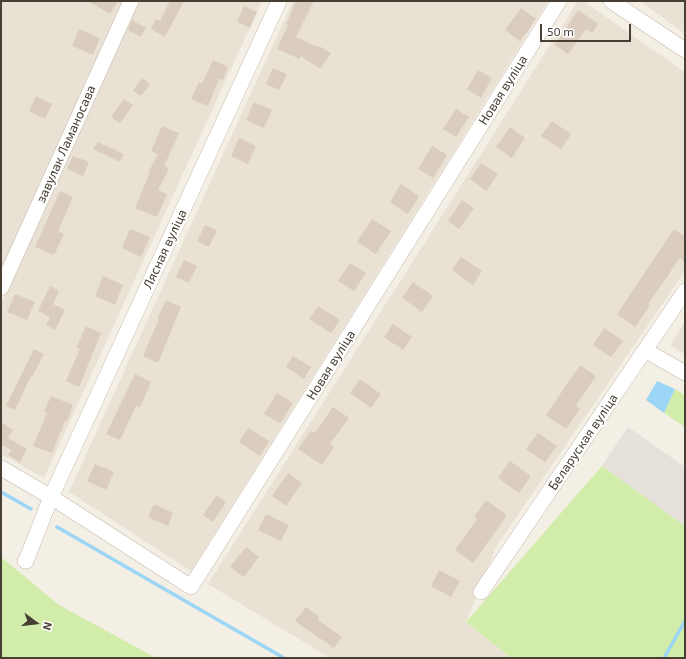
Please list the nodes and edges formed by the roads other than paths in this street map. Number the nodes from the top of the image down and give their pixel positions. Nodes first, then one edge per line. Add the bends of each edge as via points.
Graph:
1 (131, 1) edge
2 (279, 1) edge
3 (559, 1) edge
4 (611, 1) edge
5 (685, 50) edge
6 (1, 288) edge
7 (685, 291) edge
8 (645, 350) junction
9 (685, 373) edge
10 (1, 468) edge
11 (51, 496) junction
12 (25, 561) dead end
13 (481, 592) dead end

1 - 6 street, завулак Ламаносава
2 - 11 street, Лясная вуліца
3 - 11 street, Новая вуліца via 191,587
4 - 5 street
7 - 8 street, Беларуская вуліца
8 - 9 street
8 - 13 street, Беларуская вуліца
10 - 11 street
11 - 12 street, Лясная вуліца

